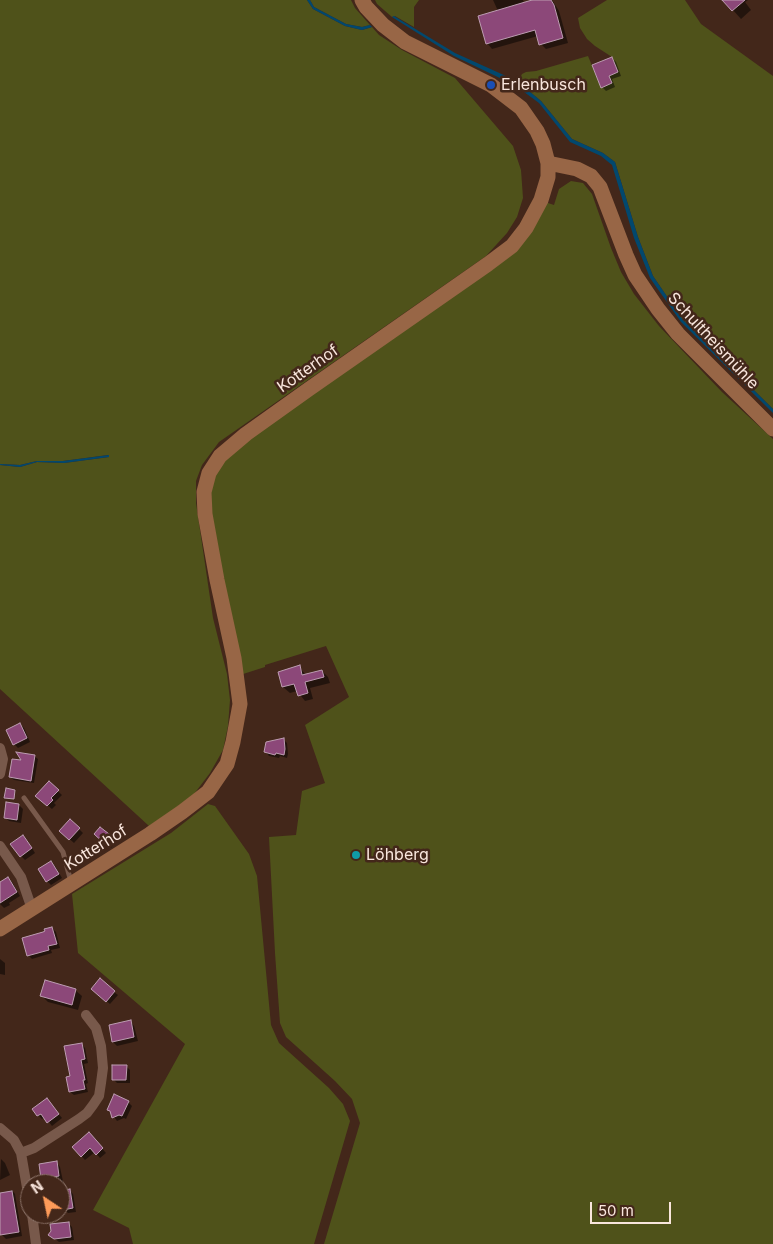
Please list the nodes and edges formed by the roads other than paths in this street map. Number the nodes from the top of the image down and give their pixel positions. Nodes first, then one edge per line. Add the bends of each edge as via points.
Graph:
1 (362, 0) edge
2 (548, 163) junction
3 (773, 429) edge
4 (0, 748) edge
5 (0, 774) edge
6 (24, 798) dead end
7 (0, 846) edge
8 (72, 884) junction
9 (32, 909) junction
10 (0, 929) edge
11 (86, 1014) dead end
12 (0, 1128) edge
13 (22, 1153) junction
14 (25, 1174) edge
15 (33, 1224) edge
16 (36, 1244) edge

1 - 2 street via 384,25 405,42 503,93 520,108 537,131
2 - 3 street, Schultheismühle via 577,169 591,176 600,188 635,275 658,309 678,334
2 - 8 street, Kotterhof via 541,200 512,246 246,434 220,456 209,473 204,492 205,514 240,704 227,764 208,792
4 - 5 street via 3,759
6 - 8 lane via 63,852
7 - 9 street via 21,877
8 - 9 street, Kotterhof
9 - 10 street, Kotterhof
11 - 13 street via 96,1028 101,1046 103,1068 99,1096 79,1119
12 - 13 street via 14,1140
13 - 14 street
15 - 16 street

